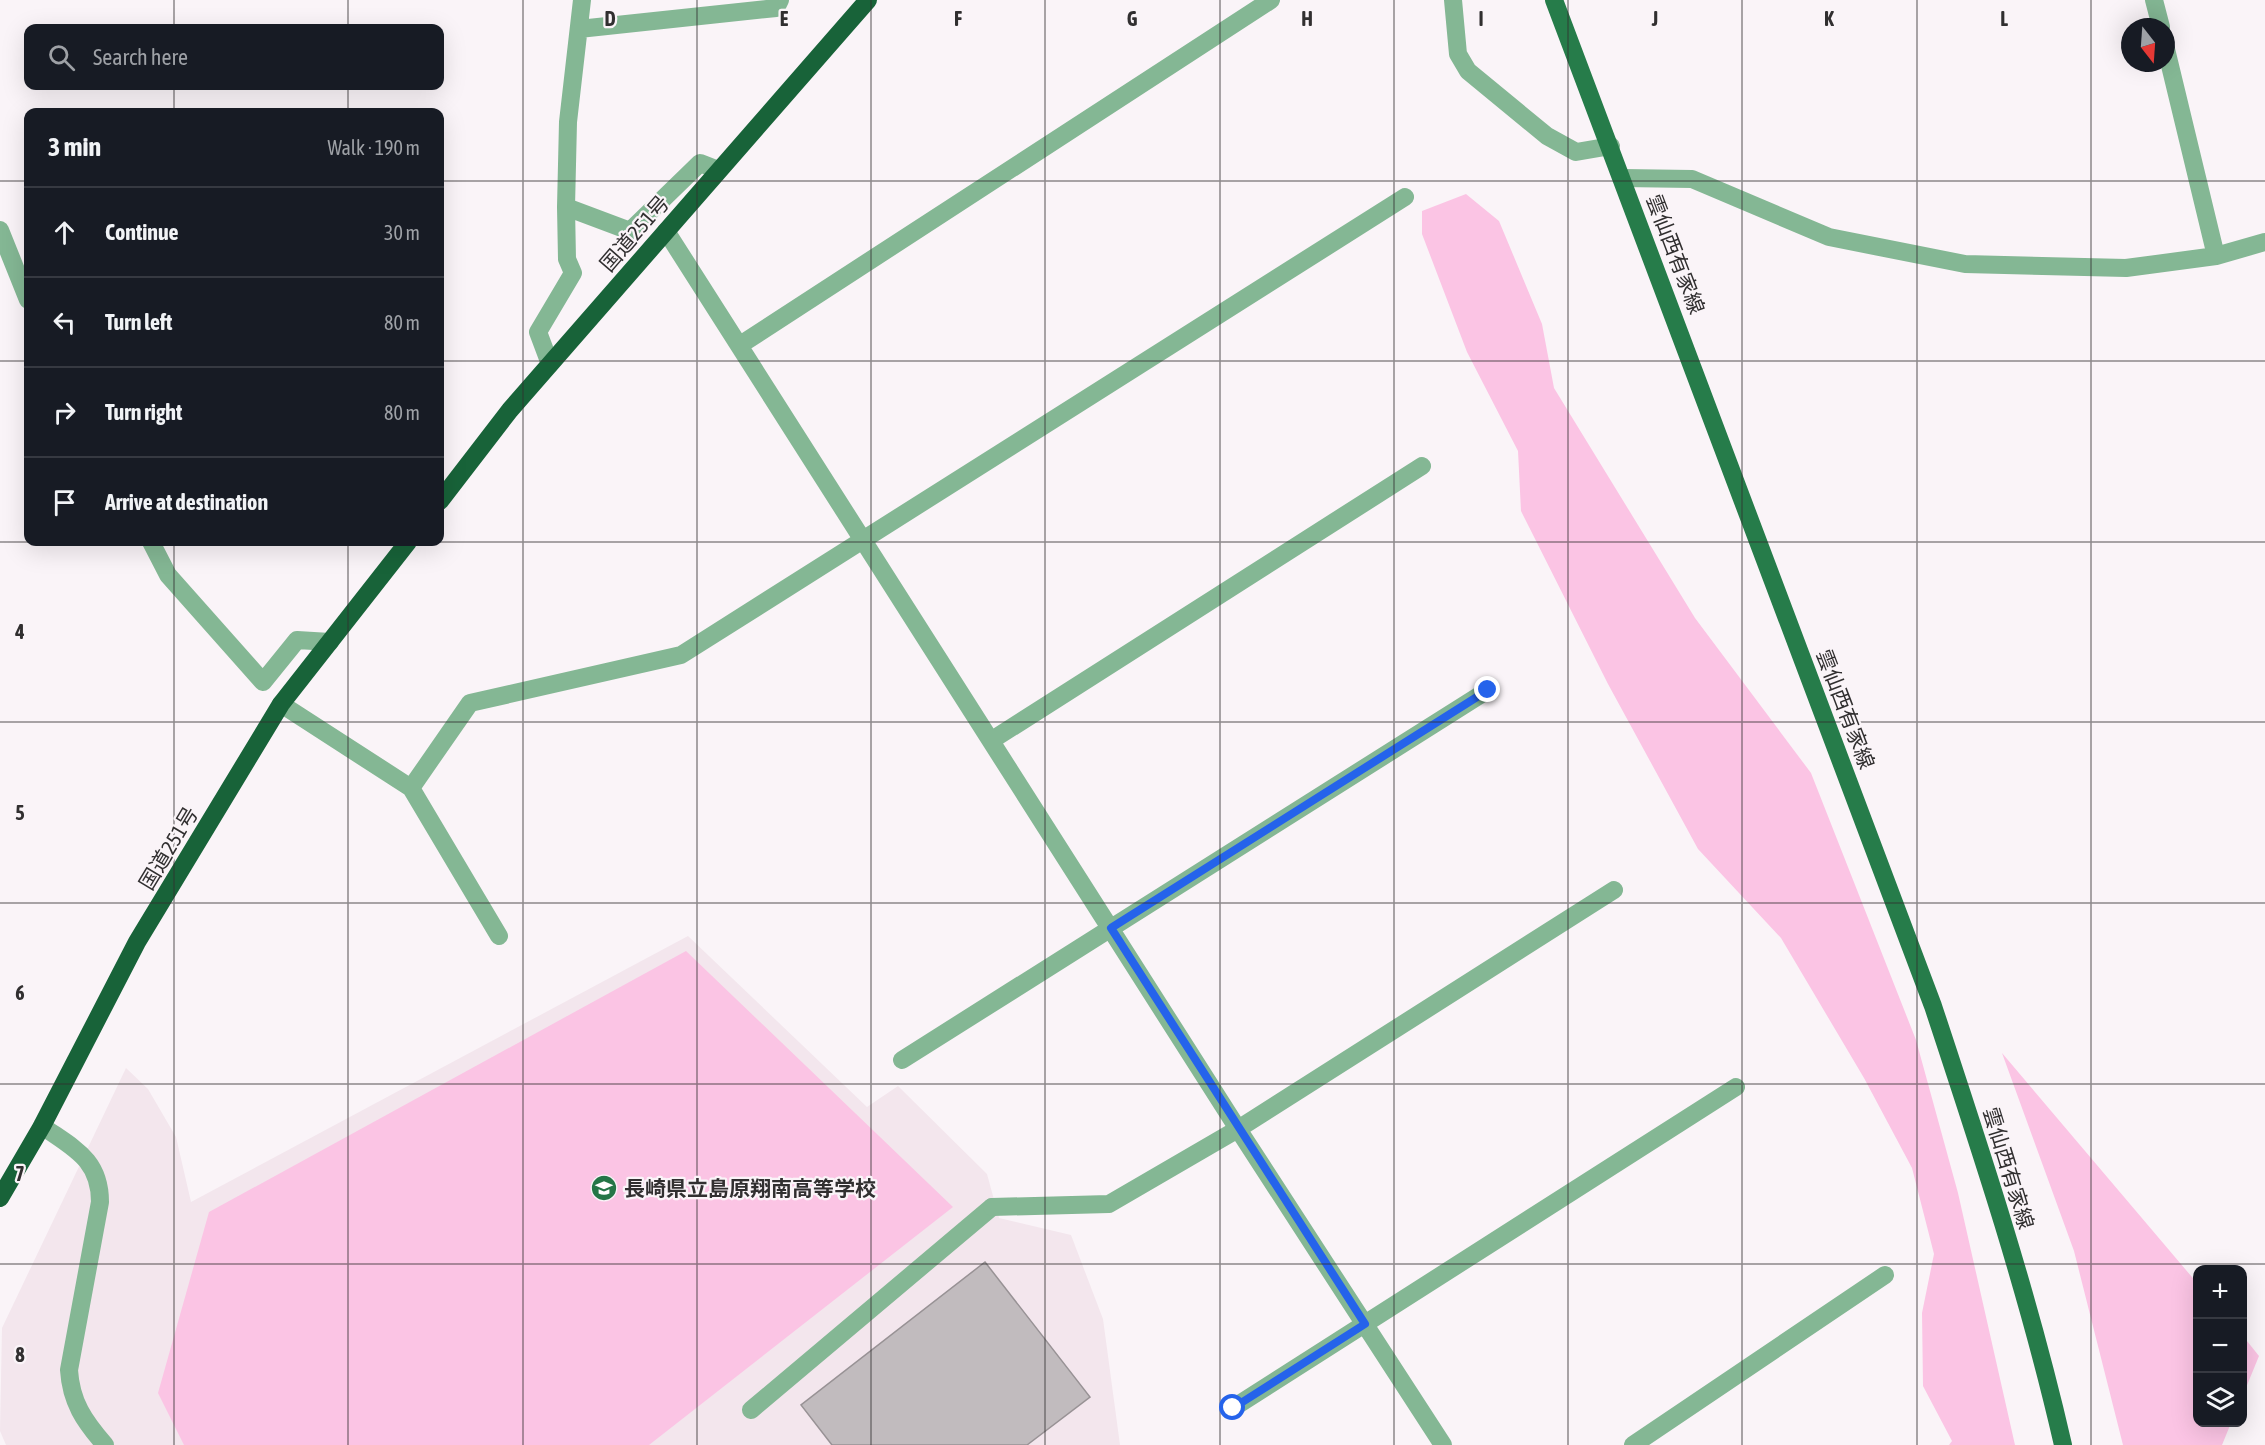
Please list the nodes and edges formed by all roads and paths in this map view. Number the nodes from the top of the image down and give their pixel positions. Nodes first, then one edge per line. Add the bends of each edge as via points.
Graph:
1 (582, 0) edge
2 (780, 0) edge
3 (868, 0) edge
4 (1271, 0) edge
5 (1453, 0) edge
6 (1554, 0) edge
7 (2154, 0) edge
8 (2159, 18) edge
9 (579, 29) junction
10 (2172, 72) edge
11 (1611, 146) junction
12 (718, 170) junction
13 (1623, 178) junction
14 (1404, 198) dead end
15 (566, 207) junction
16 (0, 230) edge
17 (666, 231) junction
18 (2265, 242) edge
19 (2216, 256) junction
20 (24, 290) edge
21 (740, 345) junction
22 (550, 364) junction
23 (1422, 466) dead end
24 (444, 496) edge
25 (863, 538) junction
26 (153, 546) edge
27 (405, 546) edge
28 (330, 642) junction
29 (1488, 690) dead end
30 (281, 704) junction
31 (992, 740) junction
32 (411, 788) junction
33 (1614, 890) dead end
34 (1111, 928) junction
35 (499, 936) dead end
36 (902, 1060) dead end
37 (1736, 1087) dead end
38 (42, 1126) junction
39 (1238, 1129) junction
40 (0, 1198) edge
41 (1885, 1275) dead end
42 (1365, 1324) junction
43 (1233, 1408) dead end
44 (751, 1410) dead end
45 (105, 1445) edge
46 (1443, 1445) edge
47 (1633, 1445) edge
48 (2063, 1445) edge

1 - 9 street
2 - 9 street via 776,8
3 - 12 highway, 国道251号
4 - 21 street
5 - 11 street via 1458,54 1468,71 1547,136 1576,152
6 - 11 main road, 雲仙西有家線
7 - 8 street
9 - 15 street via 568,122
10 - 19 street
11 - 13 main road, 雲仙西有家線
12 - 15 street via 700,163 630,231
12 - 17 highway, 国道251号
13 - 19 street via 1692,179 1829,237 1965,264 2126,268
13 - 48 main road, 雲仙西有家線 via 1933,1006 2045,1365
14 - 25 street
15 - 22 street via 567,259 573,273 538,332
16 - 20 street
17 - 21 street
17 - 22 highway, 国道251号
18 - 19 street
21 - 25 street
22 - 24 highway, 国道251号
23 - 31 street
25 - 31 street
25 - 32 street via 681,655 470,703
26 - 28 street via 168,575 262,682 297,640
27 - 28 highway, 国道251号
28 - 30 highway, 国道251号
29 - 34 street
30 - 32 street
30 - 38 highway, 国道251号 via 137,942
31 - 34 street
32 - 35 street
33 - 39 street
34 - 36 street
34 - 39 street
37 - 42 street
38 - 40 highway, 国道251号
38 - 45 street via 87,1158 100,1187 69,1370 70,1389 77,1407
39 - 42 street
39 - 44 street via 1109,1204 993,1207
41 - 47 street
42 - 43 street
42 - 46 street

